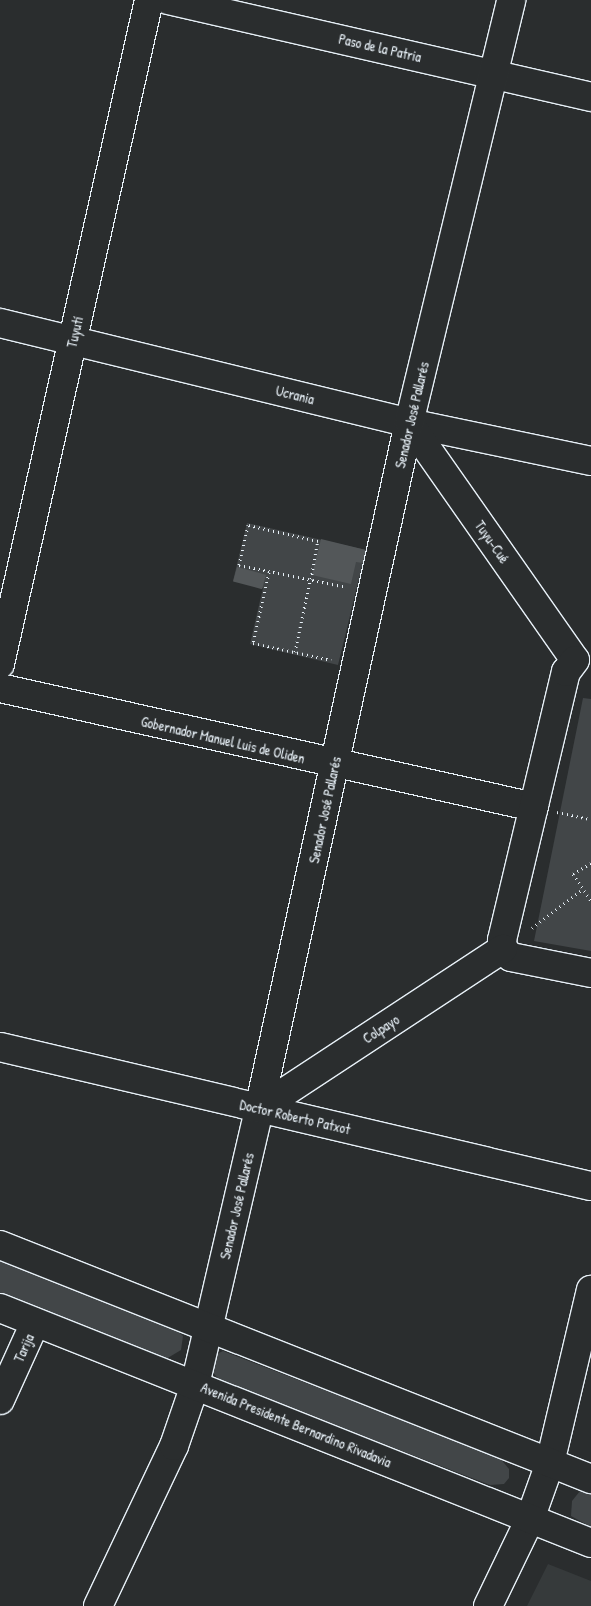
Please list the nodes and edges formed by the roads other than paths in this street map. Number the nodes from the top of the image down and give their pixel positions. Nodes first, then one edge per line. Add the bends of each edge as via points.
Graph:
1 (149, 0) edge
2 (168, 0) edge
3 (510, 0) edge
4 (494, 73) junction
5 (591, 97) edge
6 (0, 323) edge
7 (73, 340) junction
8 (409, 423) junction
9 (591, 461) edge
10 (583, 661) edge
11 (0, 664) edge
12 (0, 688) edge
13 (334, 765) junction
14 (534, 807) junction
15 (503, 949) junction
16 (591, 973) edge
17 (0, 1047) edge
18 (259, 1109) junction
19 (591, 1186) edge
20 (0, 1245) edge
21 (591, 1290) edge
22 (0, 1308) edge
23 (35, 1323) junction
24 (209, 1328) junction
25 (194, 1385) junction
26 (0, 1400) edge
27 (550, 1463) junction
28 (591, 1479) edge
29 (530, 1519) junction
30 (591, 1543) edge
31 (98, 1606) edge
32 (488, 1606) edge

1 - 7 street, Tuyutí
2 - 4 street, Paso de la Patria
3 - 4 street, Senador José Pallarés
4 - 5 street, Paso de la Patria
4 - 8 street, Senador José Pallarés
6 - 7 street, Ucrania
7 - 8 street, Ucrania
7 - 11 street, Tuyutí
8 - 9 street, Ucrania
8 - 10 street, Tuyu-Cué
8 - 13 street, Senador José Pallarés
10 - 14 street via 566,672
12 - 13 street, Gobernador Manuel Luis de Oliden
13 - 14 street, Gobernador Manuel Luis de Oliden
13 - 18 street, Senador José Pallarés
14 - 15 street via 502,940
15 - 16 street via 511,957
15 - 18 street, Colpayo
17 - 18 street, Doctor Roberto Patxot
18 - 19 street, Doctor Roberto Patxot
18 - 24 street, Senador José Pallarés
20 - 24 street
21 - 27 street
22 - 23 street, Avenida Presidente Bernardino Rivadavia
23 - 25 street, Avenida Presidente Bernardino Rivadavia
23 - 26 street, Tarija
24 - 25 street, Senador José Pallarés
24 - 27 street
25 - 29 street, Avenida Presidente Bernardino Rivadavia
25 - 31 street, Senador José Pallarés via 174,1446
27 - 28 street
27 - 29 street
29 - 30 street, Avenida Presidente Bernardino Rivadavia
29 - 32 street

